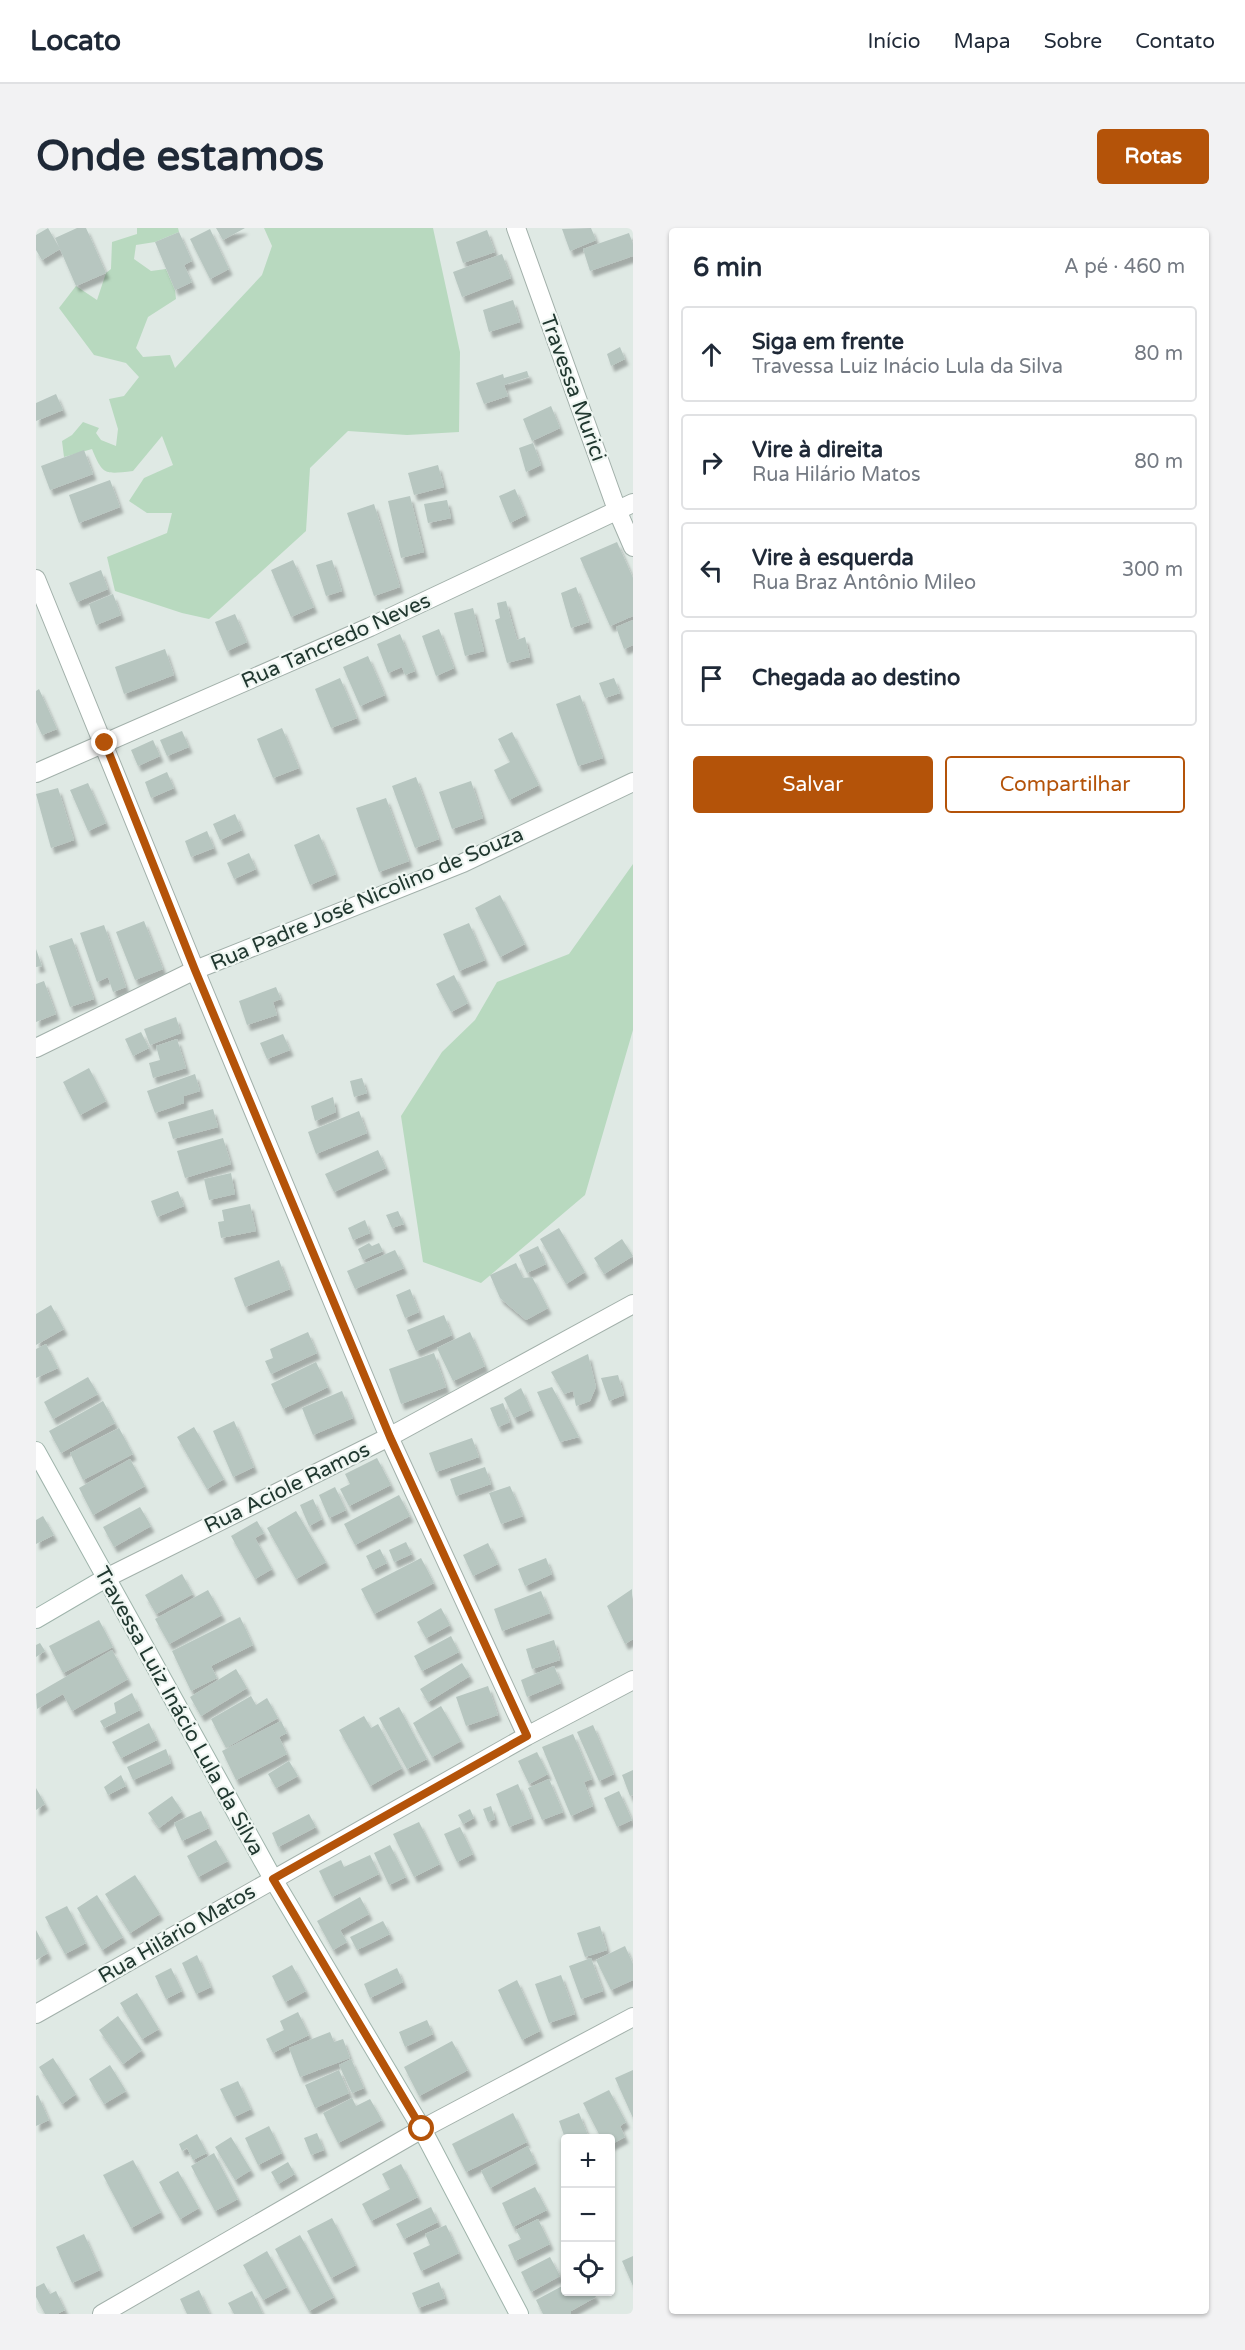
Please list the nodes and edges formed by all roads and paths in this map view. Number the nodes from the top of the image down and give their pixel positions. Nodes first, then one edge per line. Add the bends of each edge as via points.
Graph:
1 (516, 228) edge
2 (625, 506) edge
3 (633, 547) edge
4 (36, 579) edge
5 (105, 743) junction
6 (36, 773) edge
7 (633, 782) edge
8 (195, 970) junction
9 (36, 1048) edge
10 (633, 1304) edge
11 (390, 1437) junction
12 (36, 1451) edge
13 (105, 1578) junction
14 (36, 1619) edge
15 (633, 1680) edge
16 (527, 1736) junction
17 (273, 1879) junction
18 (36, 2014) edge
19 (633, 2017) edge
20 (422, 2129) junction
21 (102, 2314) edge
22 (519, 2314) edge

1 - 2 street, Travessa Murici
2 - 3 street, Travessa Murici
2 - 5 street, Rua Tancredo Neves via 370,627
4 - 5 street
5 - 6 street, Rua Tancredo Neves
5 - 8 street
7 - 8 street, Rua Padre José Nicolino de Souza via 464,863
8 - 9 street, Rua Padre José Nicolino de Souza
8 - 11 street
10 - 11 street, Rua Aciole Ramos
11 - 13 street, Rua Aciole Ramos
11 - 16 street
12 - 13 street, Travessa Luiz Inácio Lula da Silva
13 - 14 street, Rua Aciole Ramos
13 - 17 street, Travessa Luiz Inácio Lula da Silva
15 - 16 street, Rua Hilário Matos
16 - 17 street, Rua Hilário Matos
17 - 18 street, Rua Hilário Matos
17 - 20 street, Travessa Luiz Inácio Lula da Silva
19 - 20 street
20 - 21 street
20 - 22 street, Travessa Luiz Inácio Lula da Silva

